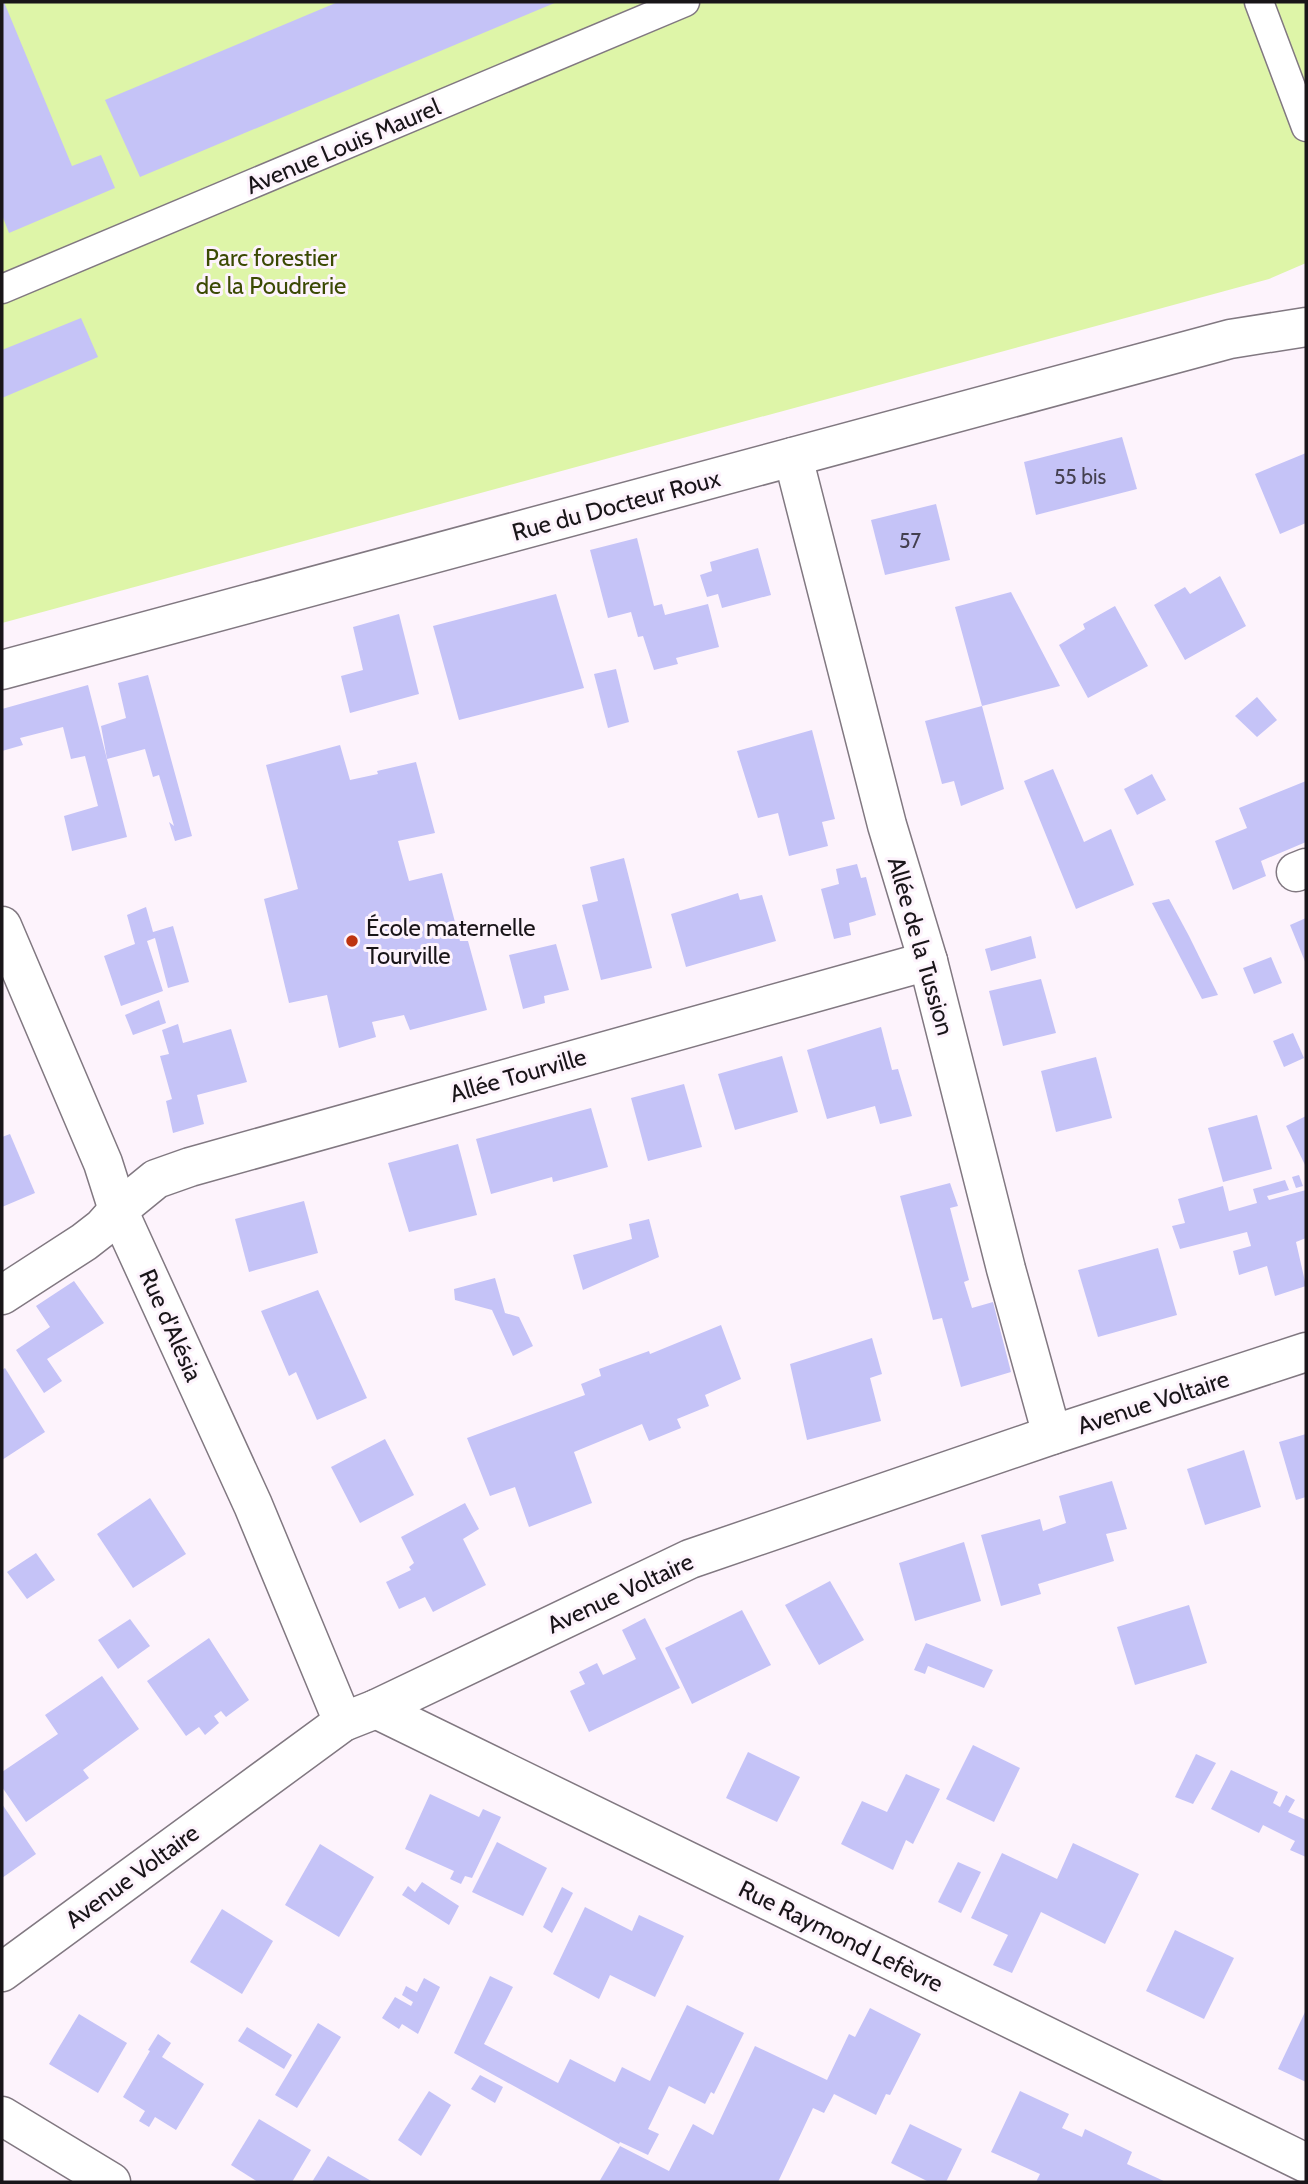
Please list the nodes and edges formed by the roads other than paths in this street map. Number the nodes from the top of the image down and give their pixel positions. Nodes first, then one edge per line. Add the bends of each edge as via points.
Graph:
1 (685, 2) edge
2 (1259, 2) edge
3 (1306, 127) edge
4 (2, 289) edge
5 (1306, 302) edge
6 (1306, 327) edge
7 (1230, 339) junction
8 (793, 457) junction
9 (2, 670) edge
10 (2, 926) edge
11 (928, 961) junction
12 (118, 1210) junction
13 (2, 1295) edge
14 (1306, 1352) edge
15 (1052, 1435) junction
16 (359, 1715) junction
17 (2, 1972) edge
18 (2, 2116) edge
19 (1306, 2163) edge
20 (111, 2182) edge

1 - 4 lane, Avenue Louis Maurel
2 - 3 lane
5 - 7 street, Rue du Docteur Roux
6 - 7 street, Rue du Docteur Roux
7 - 8 street, Rue du Docteur Roux
8 - 9 street, Rue du Docteur Roux
8 - 11 street, Allée de la Tussion via 887,825
10 - 12 street, Rue d'Alésia via 103,1163
11 - 12 street, Allée Tourville via 190,1167 156,1179
11 - 15 street, Allée de la Tussion
12 - 13 street, Allée Tourville via 84,1242
12 - 16 street, Rue d'Alésia via 253,1505
14 - 15 street, Avenue Voltaire
15 - 16 street, Avenue Voltaire via 690,1559
16 - 17 street, Avenue Voltaire
16 - 19 street, Rue Raymond Lefèvre
18 - 20 street

